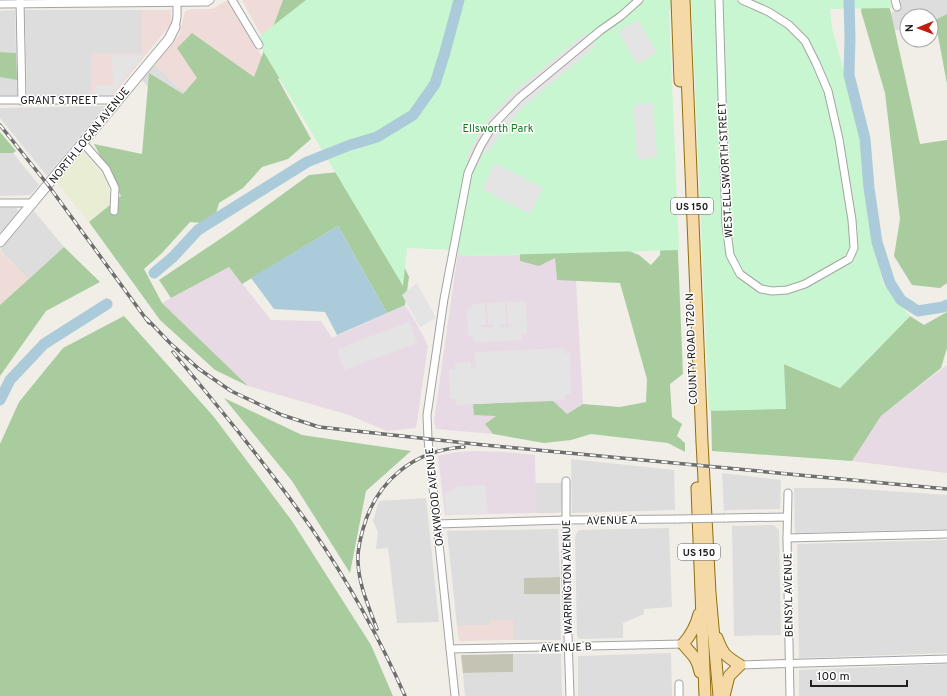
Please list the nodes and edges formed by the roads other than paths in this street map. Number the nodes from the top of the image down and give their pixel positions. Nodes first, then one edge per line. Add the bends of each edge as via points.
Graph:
1 (210, 0) edge
2 (232, 0) edge
3 (639, 0) edge
4 (719, 0) edge
5 (742, 0) edge
6 (177, 1) edge
7 (680, 1) edge
8 (20, 2) edge
9 (0, 4) edge
10 (175, 27) joint
11 (259, 45) dead end
12 (0, 100) edge
13 (117, 100) junction
14 (22, 101) junction
15 (83, 143) junction
16 (0, 203) edge
17 (32, 203) junction
18 (114, 211) dead end
19 (0, 242) edge
20 (566, 481) dead end
21 (788, 493) dead end
22 (787, 517) junction
23 (566, 520) junction
24 (437, 524) junction
25 (947, 534) edge
26 (787, 538) junction
27 (702, 606) junction
28 (713, 626) junction
29 (683, 644) junction
30 (569, 647) junction
31 (450, 649) junction
32 (947, 659) edge
33 (789, 662) junction
34 (740, 665) junction
35 (679, 684) dead end
36 (455, 696) edge
37 (570, 696) edge
38 (679, 696) edge
39 (705, 696) edge
40 (719, 696) edge
41 (724, 696) edge
42 (790, 696) edge

1 - 6 street
2 - 11 street
3 - 24 street, OAKWOOD AVENUE via 519,98 493,125 468,173 444,299 427,415
4 - 5 street, WEST ELLSWORTH STREET via 726,224 730,255 740,274 761,289 772,292 805,284 849,259 854,248 851,213 828,91 805,41 790,25
6 - 8 street
6 - 10 street
7 - 27 main road, COUNTY ROAD 1720 N / US 150
7 - 28 main road, COUNTY ROAD 1720 N / US 150
8 - 9 street
8 - 14 street
10 - 13 street, NORTH LOGAN AVENUE via 169,39
12 - 14 street, GRANT STREET
13 - 14 street, GRANT STREET
13 - 15 street, NORTH LOGAN AVENUE
15 - 17 street, NORTH LOGAN AVENUE
15 - 18 street via 106,169 114,188
16 - 17 street
17 - 19 street, NORTH LOGAN AVENUE
20 - 23 street, WARRINGTON AVENUE
21 - 22 street, BENSYL AVENUE
22 - 23 street, AVENUE A, bridge
22 - 26 street, BENSYL AVENUE
23 - 24 street, AVENUE A
23 - 30 street, WARRINGTON AVENUE
24 - 31 street, OAKWOOD AVENUE
25 - 26 street
26 - 33 street, BENSYL AVENUE
27 - 29 main road via 697,623
27 - 39 main road, COUNTY ROAD 1720 N / US 150
28 - 34 main road via 722,651
28 - 40 main road, US 150
29 - 30 street, AVENUE B
29 - 39 main road via 698,662
30 - 31 street, AVENUE B
30 - 37 street, WARRINGTON AVENUE
31 - 36 street, OAKWOOD AVENUE
32 - 33 street
33 - 34 street
33 - 42 street, BENSYL AVENUE
34 - 41 main road via 729,676
35 - 38 street

